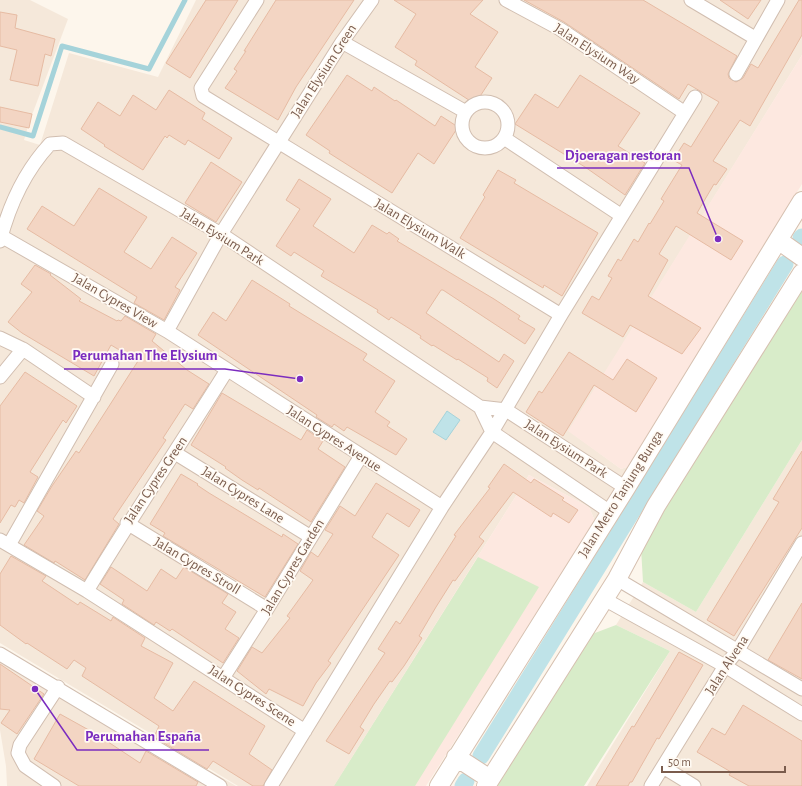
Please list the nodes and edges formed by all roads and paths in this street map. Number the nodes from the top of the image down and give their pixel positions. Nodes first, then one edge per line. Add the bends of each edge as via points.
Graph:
1 (257, 0) edge
2 (372, 0) edge
3 (506, 0) edge
4 (691, 0) edge
5 (778, 0) edge
6 (755, 38) junction
7 (342, 42) junction
8 (736, 74) dead end
9 (695, 97) dead end
10 (466, 112) junction
11 (684, 113) junction
12 (504, 138) junction
13 (278, 143) junction
14 (802, 201) edge
15 (622, 216) junction
16 (221, 234) junction
17 (1, 239) edge
18 (778, 240) junction
19 (802, 257) edge
20 (802, 273) edge
21 (561, 315) junction
22 (167, 331) junction
23 (0, 338) edge
24 (23, 349) junction
25 (112, 364) dead end
26 (227, 370) junction
27 (0, 377) edge
28 (94, 396) junction
29 (480, 407) junction
30 (506, 410) junction
31 (492, 432) junction
32 (175, 453) junction
33 (361, 456) junction
34 (626, 488) junction
35 (442, 507) junction
36 (610, 512) junction
37 (127, 523) junction
38 (311, 537) junction
39 (4, 542) edge
40 (800, 549) edge
41 (617, 579) junction
42 (87, 591) junction
43 (604, 599) junction
44 (268, 609) junction
45 (738, 650) junction
46 (0, 654) edge
47 (725, 666) junction
48 (223, 678) junction
49 (58, 688) junction
50 (802, 689) edge
51 (802, 714) edge
52 (305, 731) junction
53 (456, 757) junction
54 (663, 767) junction
55 (488, 783) edge
56 (54, 786) edge
57 (220, 786) edge
58 (271, 786) edge
59 (439, 786) edge
60 (651, 786) edge
61 (694, 786) edge

1 - 13 street via 200,91 203,96
2 - 7 street, Jalan Elysium Green
3 - 11 street, Jalan Elysium Way via 560,29
4 - 6 street
5 - 6 street
6 - 8 street
7 - 10 street
7 - 13 street, Jalan Elysium Green
9 - 11 street, Jalan Cypres Scene
10 - 12 street via 479,103 494,104 501,109 508,122
10 - 12 street via 463,118 463,133 472,144 486,148
11 - 15 street, Jalan Cypres Scene
12 - 15 street
13 - 16 street, Jalan Elysium Green
13 - 21 street, Jalan Elysium Walk
14 - 18 main road, Jalan Metro Tanjung Bunga
15 - 21 street, Jalan Cypres Scene
16 - 17 street, Jalan Eysium Park via 63,143 50,144 28,174 15,197
16 - 22 street, Jalan Elysium Green
16 - 29 street, Jalan Eysium Park
17 - 22 street, Jalan Cypres View
18 - 19 main road
18 - 34 main road, Jalan Metro Tanjung Bunga
20 - 41 main road via 656,506
21 - 30 street, Jalan Cypres Scene
22 - 26 street, Jalan Cypres View
23 - 24 street
24 - 27 street
24 - 28 street
25 - 28 street
26 - 32 street, Jalan Cypres Green
26 - 33 street, Jalan Cypres Avenue
28 - 39 street
29 - 30 street
29 - 31 street
30 - 31 street, Jalan Cypres Scene
30 - 34 street, Jalan Eysium Park
31 - 35 street, Jalan Cypres Scene
31 - 36 street
32 - 37 street, Jalan Cypres Green
32 - 38 street, Jalan Cypres Lane
33 - 35 street, Jalan Cypres Avenue
33 - 38 street, Jalan Cypres Garden
34 - 36 main road, Jalan Metro Tanjung Bunga
35 - 52 street, Jalan Cypres Scene
36 - 53 main road, Jalan Metro Tanjung Bunga
37 - 42 street, Jalan Cypres Green
37 - 44 street, Jalan Cypres Stroll
38 - 44 street, Jalan Cypres Garden
39 - 42 street, Jalan Cypres Scene
40 - 45 street, Jalan Alvena
41 - 43 main road
41 - 45 street
42 - 48 street, Jalan Cypres Scene
43 - 47 street
43 - 55 main road
44 - 48 street, Jalan Cypres Garden
45 - 47 street, Jalan Alvena
45 - 50 street
46 - 49 street
47 - 51 street
47 - 54 street, Jalan Alvena
48 - 52 street, Jalan Cypres Scene
49 - 56 street via 20,745 18,753 24,766
49 - 57 street
52 - 58 street
53 - 55 main road
53 - 59 main road, Jalan Metro Tanjung Bunga
54 - 60 street, Jalan Alvena
54 - 61 street

